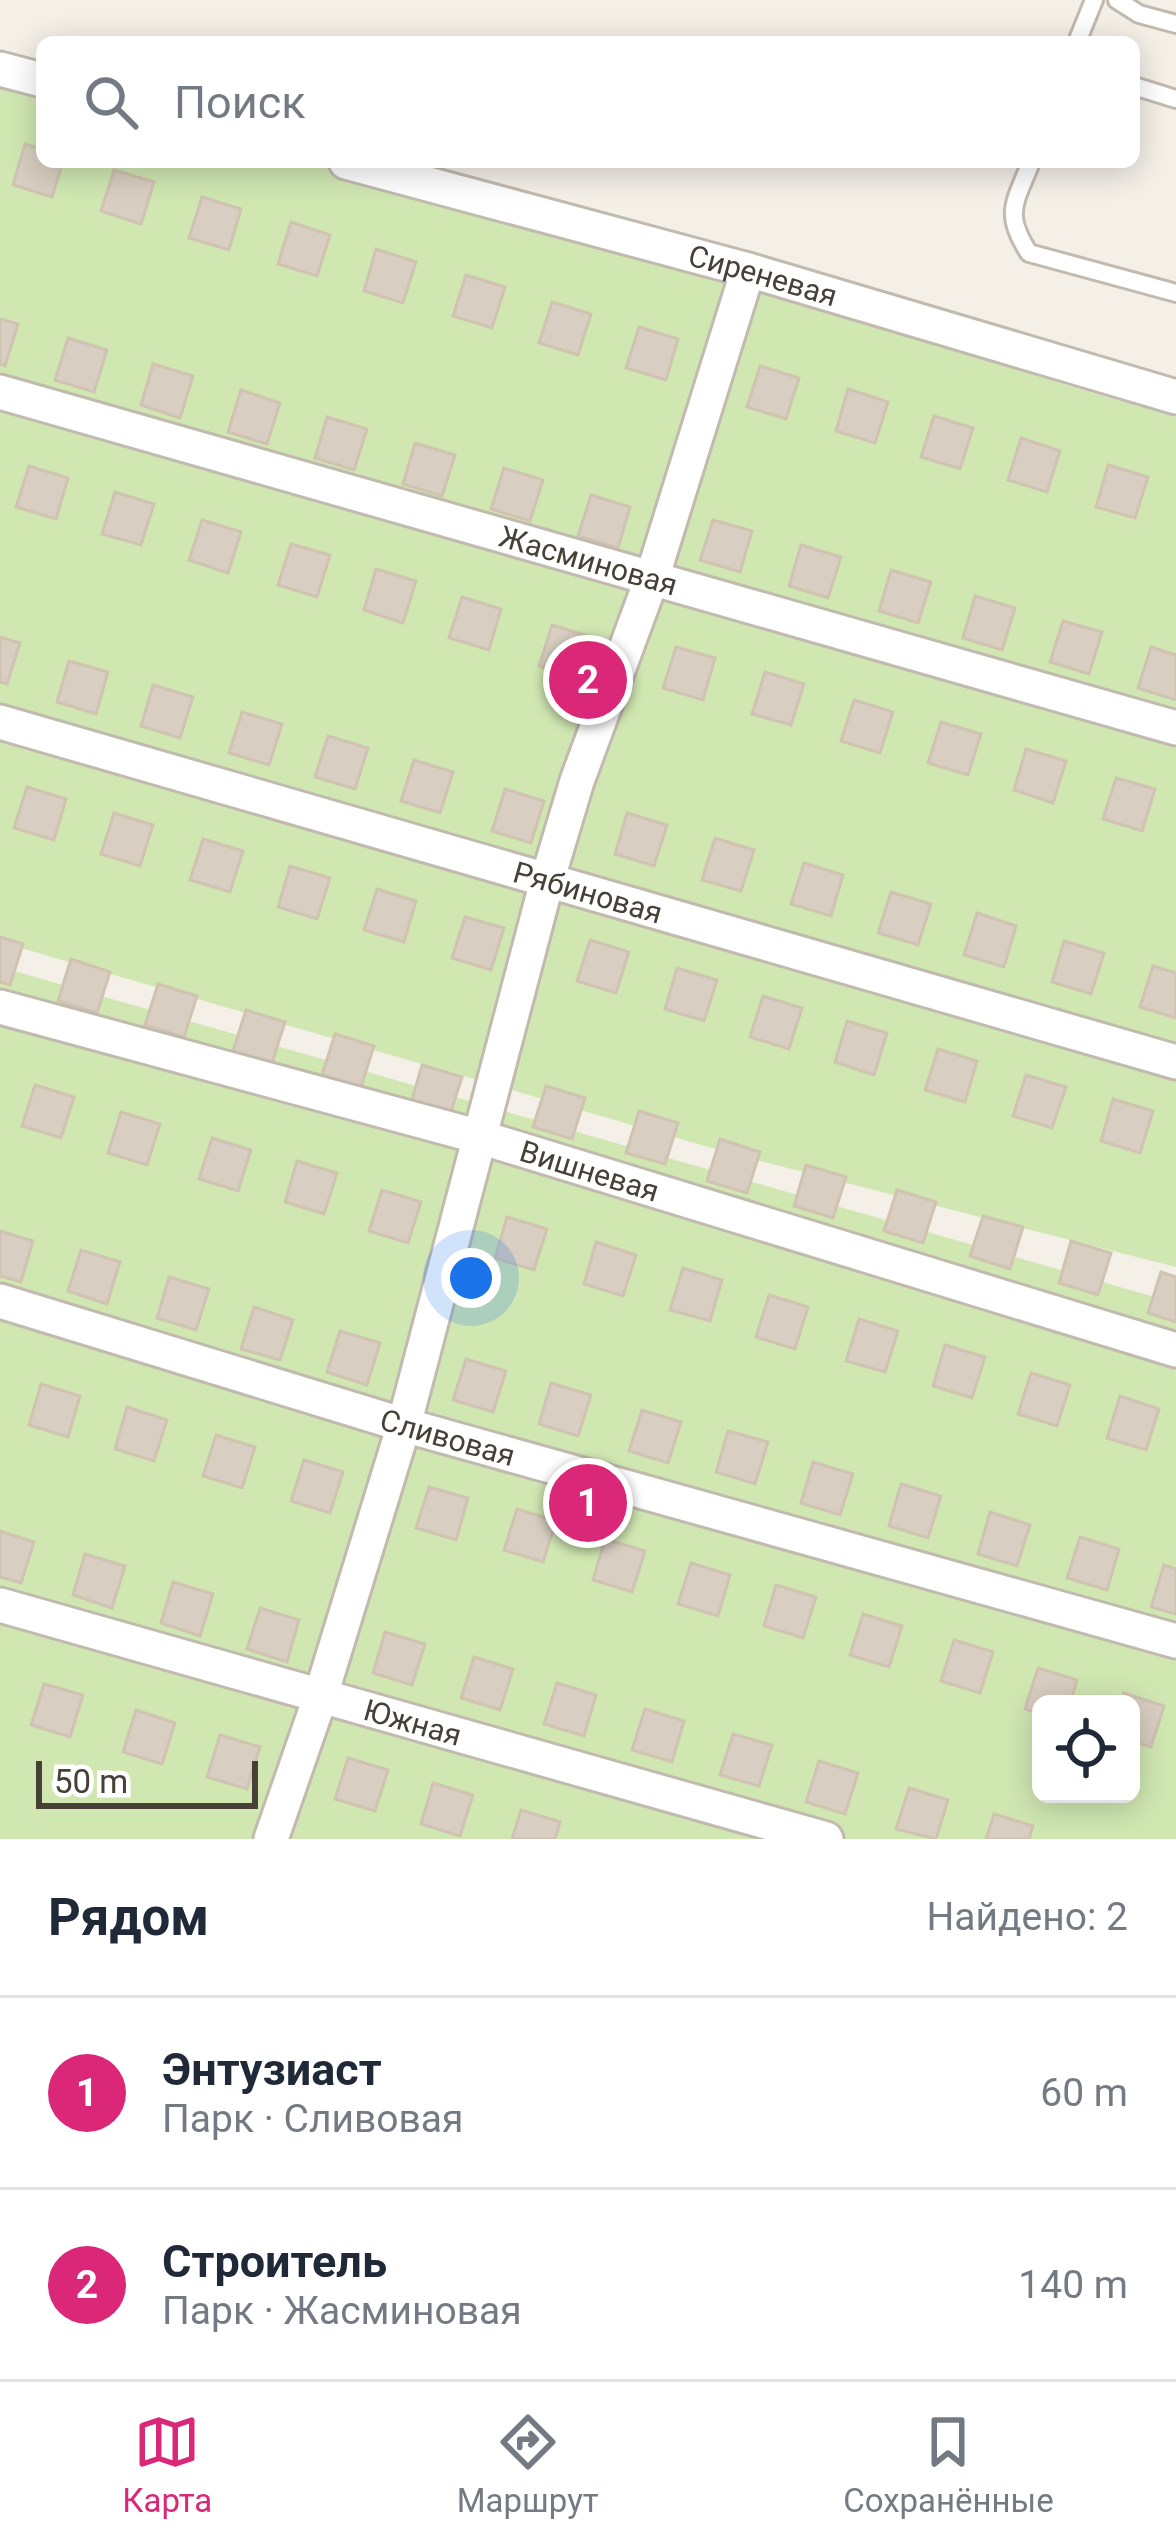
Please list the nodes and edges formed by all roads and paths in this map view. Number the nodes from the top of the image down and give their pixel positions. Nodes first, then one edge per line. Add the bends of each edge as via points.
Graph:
1 (1094, 0) edge
2 (1117, 0) edge
3 (1176, 24) edge
4 (1079, 36) edge
5 (0, 69) edge
6 (36, 78) edge
7 (1140, 88) edge
8 (1176, 98) edge
9 (368, 168) edge
10 (1029, 168) edge
11 (748, 270) junction
12 (1176, 293) edge
13 (0, 392) edge
14 (1176, 397) edge
15 (652, 578) junction
16 (0, 722) edge
17 (1176, 728) edge
18 (547, 881) junction
19 (0, 1007) edge
20 (1176, 1062) edge
21 (480, 1137) junction
22 (0, 1301) edge
23 (1176, 1350) edge
24 (404, 1424) junction
25 (0, 1605) edge
26 (1176, 1641) edge
27 (320, 1697) junction
28 (271, 1839) edge
29 (826, 1839) edge

1 - 4 lane
2 - 3 lane
5 - 6 street
7 - 8 lane
9 - 11 street, Сиреневая
10 - 12 lane via 1011,214 1029,253
11 - 14 street, Сиреневая
11 - 15 street
13 - 15 street, Жасминовая
15 - 17 street, Жасминовая
15 - 18 street
16 - 18 street, Рябиновая
18 - 20 street, Рябиновая
18 - 21 street
19 - 21 street, Вишневая
21 - 23 street, Вишневая
21 - 24 street
22 - 24 street, Сливовая
24 - 26 street, Сливовая
24 - 27 street
25 - 27 street, Южная
27 - 28 street
27 - 29 street, Южная

